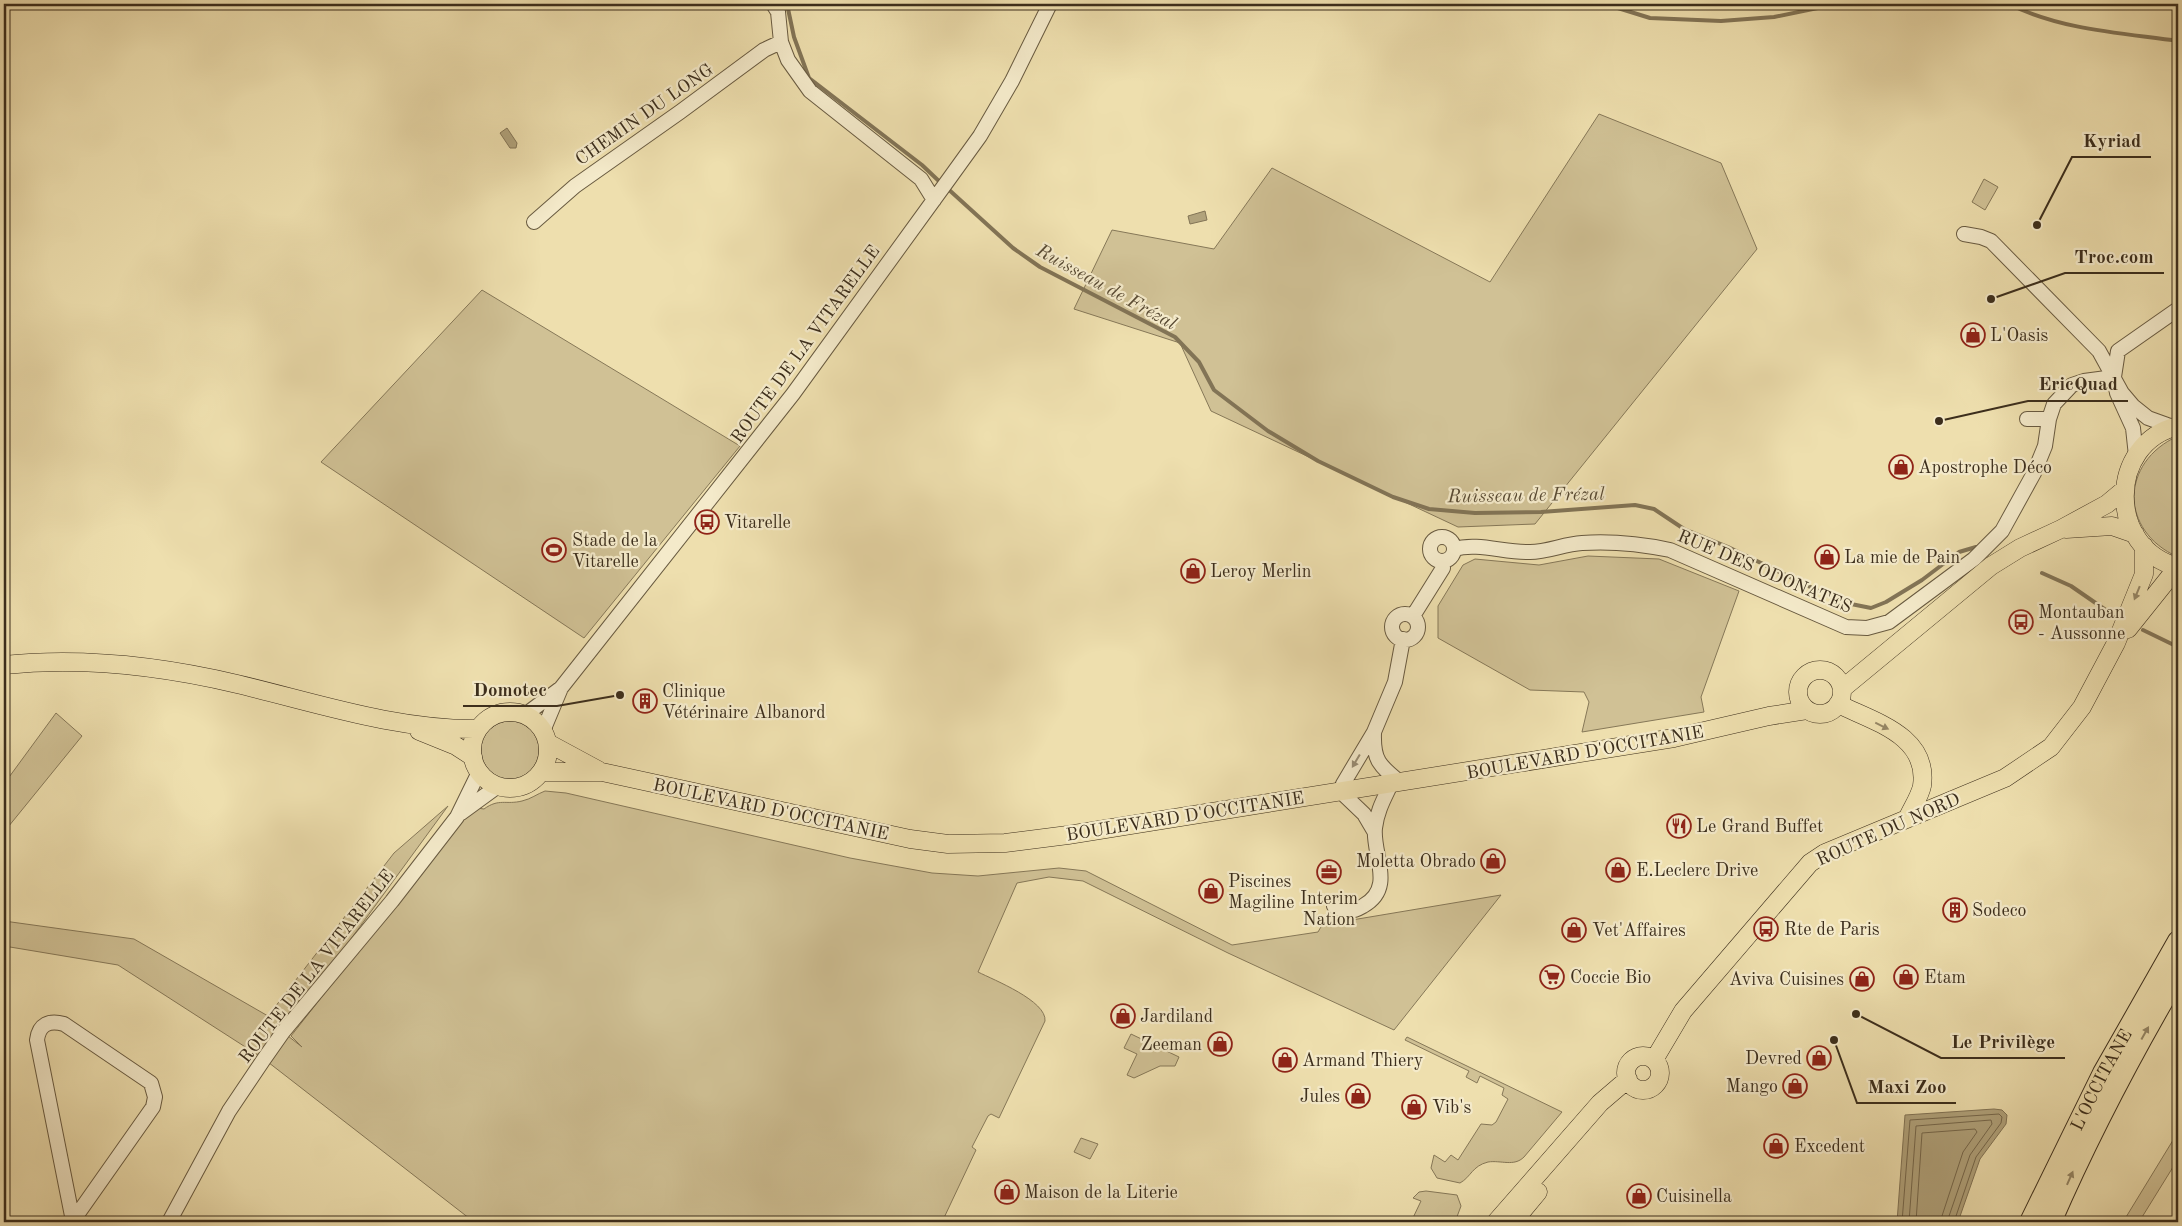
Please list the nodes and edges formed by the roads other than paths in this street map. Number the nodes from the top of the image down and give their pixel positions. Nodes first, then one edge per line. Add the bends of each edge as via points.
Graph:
1 (774, 4) edge
2 (1050, 4) edge
3 (781, 42) junction
4 (936, 197) junction
5 (534, 222) dead end
6 (1964, 234) dead end
7 (2178, 309) edge
8 (2114, 377) junction
9 (2027, 419) dead end
10 (2049, 419) junction
11 (2176, 426) edge
12 (2136, 456) junction
13 (2124, 489) junction
14 (2061, 530) junction
15 (2139, 540) junction
16 (1454, 549) junction
17 (1442, 561) junction
18 (2178, 567) edge
19 (2178, 572) edge
20 (1413, 616) junction
21 (1404, 640) junction
22 (2116, 643) junction
23 (1873, 664) junction
24 (4, 665) edge
25 (1832, 674) junction
26 (561, 688) junction
27 (1797, 694) junction
28 (1840, 697) junction
29 (1806, 710) junction
30 (525, 715) junction
31 (1769, 716) junction
32 (405, 725) junction
33 (478, 730) junction
34 (1374, 732) junction
35 (546, 737) junction
36 (476, 764) junction
37 (541, 772) junction
38 (602, 772) junction
39 (1396, 784) junction
40 (498, 786) junction
41 (1341, 792) junction
42 (456, 817) junction
43 (1908, 818) junction
44 (1374, 831) junction
45 (1334, 906) dead end
46 (2178, 924) edge
47 (2178, 941) edge
48 (2178, 975) edge
49 (2145, 996) junction
50 (1654, 1060) junction
51 (1631, 1083) junction
52 (72, 1221) edge
53 (168, 1222) edge
54 (1496, 1222) edge
55 (1513, 1222) edge
56 (2030, 1222) edge
57 (2050, 1222) edge

1 - 3 street
2 - 4 street, ROUTE DE LA VITARELLE via 1012,81 980,136
3 - 4 street via 788,60 810,91 921,179
3 - 5 street, CHEMIN DU LONG via 764,50 576,186
4 - 26 street, ROUTE DE LA VITARELLE via 793,394
6 - 8 street via 1991,241 2099,351
7 - 8 street via 2118,351
8 - 10 street, RUE DES ODONATES via 2072,385 2054,404
8 - 11 street via 2122,393 2148,418
8 - 12 street via 2117,393 2133,428
9 - 10 street
10 - 16 street, RUE DES ODONATES via 2046,446 2002,531 1974,559 1889,622 1867,628 1839,624 1670,550 1650,546 1581,543 1544,552 1481,547
11 - 12 main road via 2152,438
12 - 13 main road
13 - 14 main road, BOULEVARD D'OCCITANIE via 2107,504
13 - 15 main road via 2126,512
14 - 15 main road, BOULEVARD D'OCCITANIE via 2112,526
14 - 23 main road, BOULEVARD D'OCCITANIE via 2020,548 1991,566
15 - 18 main road via 2163,561
15 -> 22 main road, ROUTE DU NORD via 2144,574
16 - 17 street via 1450,558
16 - 17 street via 1450,540 1445,538 1432,542 1431,555
17 - 20 street via 1443,568
19 - 22 main road, ROUTE DU NORD via 2172,574
20 - 21 street via 1418,629 1413,637
20 - 21 street via 1403,614 1393,623 1394,634
21 - 34 street via 1395,682
22 - 43 main road, ROUTE DU NORD via 2082,707 2051,747 2005,778
23 - 25 main road, BOULEVARD D'OCCITANIE
23 - 28 main road, BOULEVARD D'OCCITANIE
24 - 32 main road via 75,662 138,666 235,683
25 - 27 main road, BOULEVARD D'OCCITANIE via 1820,670 1806,674
25 - 28 main road via 1839,680
26 - 30 street, ROUTE DE LA VITARELLE
26 - 35 street, ROUTE DE LA VITARELLE
27 - 29 main road
27 - 31 main road, BOULEVARD D'OCCITANIE
28 - 29 main road, BOULEVARD D'OCCITANIE via 1830,712 1816,714
28 -> 43 main road via 1914,747 1923,766 1922,788
29 - 31 main road, BOULEVARD D'OCCITANIE
30 - 33 main road via 510,712 494,716
30 - 35 main road via 536,722
31 - 39 main road, BOULEVARD D'OCCITANIE via 1674,738
32 - 33 main road
32 - 36 main road via 456,746
33 - 36 main road via 473,743
34 - 39 street via 1376,760
34 -> 41 street
35 - 37 main road via 546,763
35 - 38 main road, BOULEVARD D'OCCITANIE
36 - 40 main road via 487,780
36 - 42 street, ROUTE DE LA VITARELLE
37 - 38 main road, BOULEVARD D'OCCITANIE
37 - 40 main road via 522,786
38 - 41 main road, BOULEVARD D'OCCITANIE via 948,844 1005,843 1068,835
39 - 41 main road, BOULEVARD D'OCCITANIE
39 - 44 street via 1377,812
40 - 42 street, ROUTE DE LA VITARELLE
41 - 44 street via 1364,814
42 - 53 street, ROUTE DE LA VITARELLE via 269,1052 228,1112
43 - 50 main road, ROUTE DU NORD via 1825,853 1801,871 1679,1016
44 - 45 street via 1381,869 1377,892 1369,903 1354,911 1343,911
46 - 49 highway
47 - 49 highway, L'OCCITANE
57 -> 48 highway, L'OCCITANE via 2116,1086
49 - 56 highway, L'OCCITANE via 2103,1073
50 - 51 main road via 1644,1056 1633,1060 1627,1068
50 - 51 main road via 1660,1073 1654,1086 1644,1090
51 - 54 main road via 1600,1103
51 - 55 main road
52 - 52 street via 37,1040 38,1030 45,1024 56,1022 64,1024 151,1083 155,1090 153,1107

